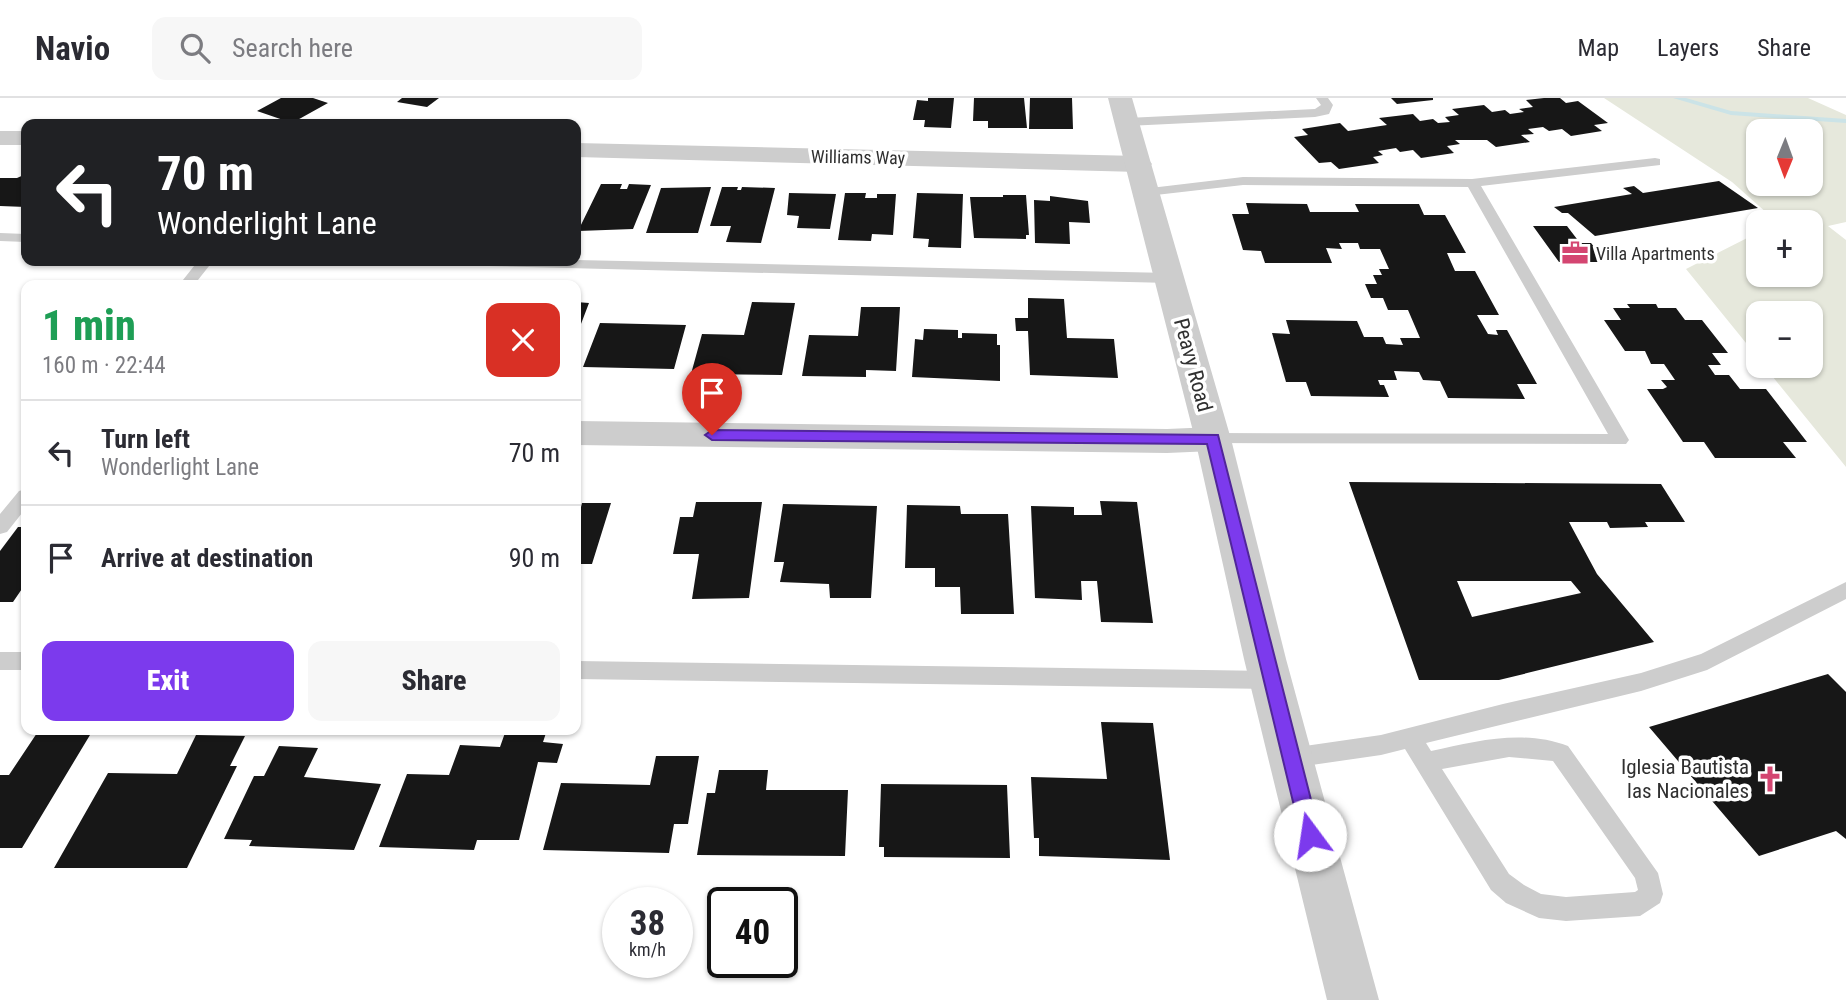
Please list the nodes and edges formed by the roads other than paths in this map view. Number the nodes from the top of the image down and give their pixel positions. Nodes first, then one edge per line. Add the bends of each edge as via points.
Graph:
1 (1322, 98) edge
2 (1124, 110) edge
3 (0, 138) edge
4 (21, 138) edge
5 (581, 150) edge
6 (1655, 162) dead end
7 (1143, 178) junction
8 (1472, 183) junction
9 (0, 237) edge
10 (21, 237) edge
11 (581, 264) edge
12 (202, 266) edge
13 (1170, 278) junction
14 (190, 280) edge
15 (581, 433) edge
16 (1213, 439) junction
17 (21, 502) edge
18 (0, 527) edge
19 (1846, 590) edge
20 (0, 661) edge
21 (21, 661) edge
22 (581, 670) edge
23 (1271, 680) junction
24 (1410, 737) junction
25 (1291, 758) junction
26 (1425, 763) junction
27 (1353, 1000) edge

1 - 2 lane via 1325,111 1315,113
2 - 7 street, Peavy Road
3 - 4 street
5 - 7 street, Williams Way
6 - 8 lane
7 - 8 lane
7 - 13 street, Peavy Road
8 - 16 lane via 1620,440
9 - 10 lane
11 - 13 lane
12 - 14 lane
13 - 16 street, Peavy Road
15 - 16 street
16 - 23 street, Peavy Road
17 - 18 lane
19 - 24 lane via 1707,661 1641,682
20 - 21 lane
22 - 23 lane
23 - 25 street, Peavy Road
24 - 25 lane
24 - 26 lane
25 - 27 street, Peavy Road
26 - 26 lane via 1500,882 1515,894 1539,906 1566,909 1640,904 1651,894 1646,873 1560,753 1522,746 1481,749

